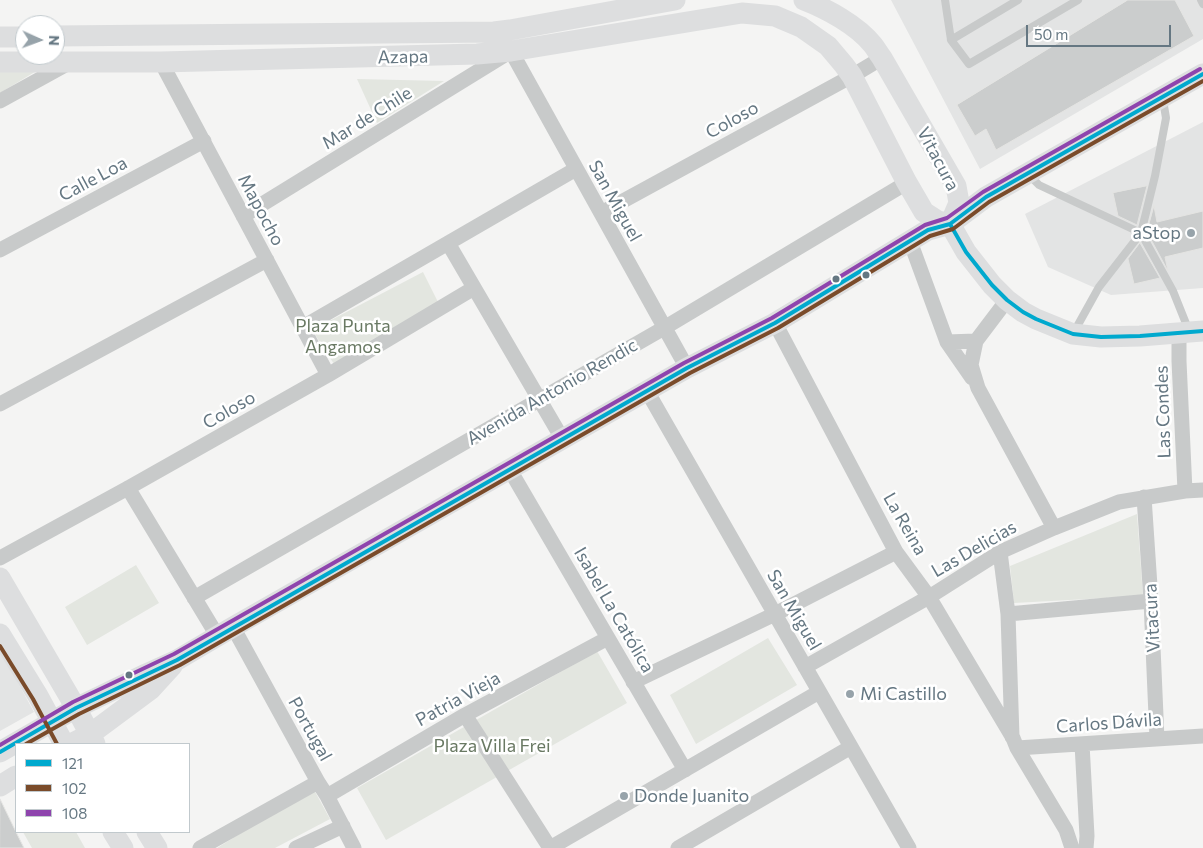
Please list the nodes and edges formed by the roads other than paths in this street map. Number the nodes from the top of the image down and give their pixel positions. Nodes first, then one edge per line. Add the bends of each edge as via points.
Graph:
1 (675, 0) edge
2 (945, 0) edge
3 (1018, 0) edge
4 (1078, 0) edge
5 (1201, 0) edge
6 (808, 2) edge
7 (1203, 4) edge
8 (801, 27) joint
9 (65, 36) edge
10 (0, 37) edge
11 (15, 37) edge
12 (951, 40) junction
13 (511, 52) junction
14 (882, 58) junction
15 (0, 62) edge
16 (72, 62) junction
17 (161, 62) junction
18 (1203, 74) edge
19 (852, 76) junction
20 (1162, 97) junction
21 (0, 101) edge
22 (204, 141) junction
23 (576, 169) junction
24 (1028, 174) junction
25 (906, 181) junction
26 (601, 213) junction
27 (244, 216) junction
28 (950, 224) junction
29 (1141, 234) junction
30 (910, 241) junction
31 (448, 243) junction
32 (0, 250) edge
33 (267, 260) junction
34 (474, 288) junction
35 (1007, 300) junction
36 (775, 323) junction
37 (303, 327) junction
38 (664, 328) junction
39 (1191, 332) edge
40 (1073, 334) junction
41 (976, 341) junction
42 (947, 342) junction
43 (687, 368) junction
44 (328, 375) junction
45 (978, 388) junction
46 (647, 391) junction
47 (540, 400) junction
48 (0, 404) edge
49 (563, 440) junction
50 (510, 470) junction
51 (128, 488) junction
52 (1203, 490) edge
53 (1185, 491) junction
54 (1144, 497) junction
55 (1054, 528) junction
56 (896, 552) junction
57 (1000, 552) junction
58 (0, 558) edge
59 (0, 578) edge
60 (929, 597) junction
61 (194, 598) junction
62 (1151, 601) junction
63 (775, 614) junction
64 (1008, 614) junction
65 (225, 632) junction
66 (0, 634) edge
67 (608, 638) junction
68 (178, 660) junction
69 (805, 667) junction
70 (633, 682) junction
71 (819, 692) junction
72 (76, 708) junction
73 (465, 715) junction
74 (51, 722) junction
75 (1203, 736) edge
76 (1157, 739) junction
77 (85, 741) edge
78 (16, 743) edge
79 (63, 743) edge
80 (1015, 743) junction
81 (15, 744) edge
82 (1082, 744) junction
83 (851, 747) junction
84 (0, 752) edge
85 (685, 770) junction
86 (318, 782) junction
87 (327, 796) junction
88 (343, 826) junction
89 (115, 833) edge
90 (148, 833) edge
91 (123, 848) edge
92 (157, 848) edge
93 (200, 848) edge
94 (296, 848) edge
95 (354, 848) edge
96 (550, 848) edge
97 (678, 848) edge
98 (909, 848) edge
99 (1072, 848) edge
100 (1086, 848) edge

1 - 9 street, Azapa via 494,32
2 - 12 lane
3 - 12 lane
4 - 12 lane via 970,64
5 - 7 lane
6 - 14 street, Vitacura via 850,24
8 - 13 street, Azapa via 775,16 742,13
8 - 19 street, Vitacura via 828,46
10 - 11 street
13 - 17 street, Azapa
13 - 23 street, San Miguel
13 - 27 street, Mar de Chile
14 - 19 street, Coloso
14 - 28 street, Vitacura via 956,186 959,203
15 - 16 street, Azapa
16 - 17 street, Azapa
16 - 21 street
17 - 22 street, Mapocho
18 - 20 street
19 - 25 street, Vitacura
19 - 26 street, Coloso
20 - 24 street
20 - 29 lane via 1166,118
22 - 27 street, Mapocho
22 - 32 street, Calle Loa
23 - 26 street, San Miguel
23 - 31 street
24 - 28 street via 986,197
24 - 29 lane via 1039,185
25 - 28 street, Vitacura via 924,212
25 - 38 street, Avenida Antonio Rendic
26 - 38 street, San Miguel
27 - 33 street, Mapocho
28 - 30 street via 928,230
28 - 35 street via 982,273
29 - 39 lane via 1173,291
29 - 40 lane via 1099,287
30 - 36 street
30 - 42 street
31 - 34 street
31 - 37 street
33 - 37 street, Mapocho
33 - 48 street
34 - 44 street, Coloso
34 - 47 street
35 - 40 street via 1036,319
35 - 41 street
36 - 43 street
36 - 56 street, La Reina
37 - 44 street, Mapocho
38 - 43 street, San Miguel
38 - 47 street, Avenida Antonio Rendic
39 - 40 street via 1102,337
39 - 53 street, Las Condes via 1179,361
41 - 42 street
41 - 45 street via 970,365
42 - 45 street
43 - 46 street
44 - 51 street, Coloso
45 - 55 street
46 - 49 street
46 - 63 street, San Miguel
47 - 49 street
47 - 61 street, Avenida Antonio Rendic
49 - 50 street
50 - 65 street
50 - 67 street, Isabel La Católica
51 - 58 street, Coloso
51 - 61 street, Portugal
52 - 53 street, Las Delicias
53 - 54 street, Las Delicias
54 - 55 street, Las Delicias via 1119,502
54 - 62 street, Vitacura
55 - 57 street, Las Delicias
56 - 60 street, La Reina
56 - 63 street
57 - 60 street, Las Delicias
57 - 64 street, La Reina
59 - 72 street
60 - 69 street, Las Delicias
60 - 80 street, La Reina
61 - 65 street, Portugal
62 - 64 street
62 - 76 street, Vitacura
63 - 69 street, San Miguel
63 - 70 street
64 - 80 street, La Reina
65 - 68 street
65 - 86 street, Portugal
66 - 74 street
67 - 70 street, Isabel La Católica
67 - 73 street, Patria Vieja
68 - 72 street
68 - 77 street via 151,689
69 - 71 street, San Miguel
70 - 85 street, Isabel La Católica
71 - 83 street, San Miguel
71 - 85 street
72 - 74 street
72 - 77 street
73 - 87 street, Patria Vieja
73 - 96 street
74 - 78 street
74 - 79 street
75 - 76 street, Carlos Dávila
76 - 82 street, Carlos Dávila
80 - 82 street, Carlos Dávila
80 - 99 street, La Reina via 1066,830
81 - 84 street
82 - 100 street
83 - 97 street
83 - 98 street, San Miguel
85 - 96 street
86 - 87 street, Portugal
86 - 93 street
87 - 88 street, Portugal
88 - 94 street
88 - 95 street, Portugal
89 - 91 street
90 - 92 street

